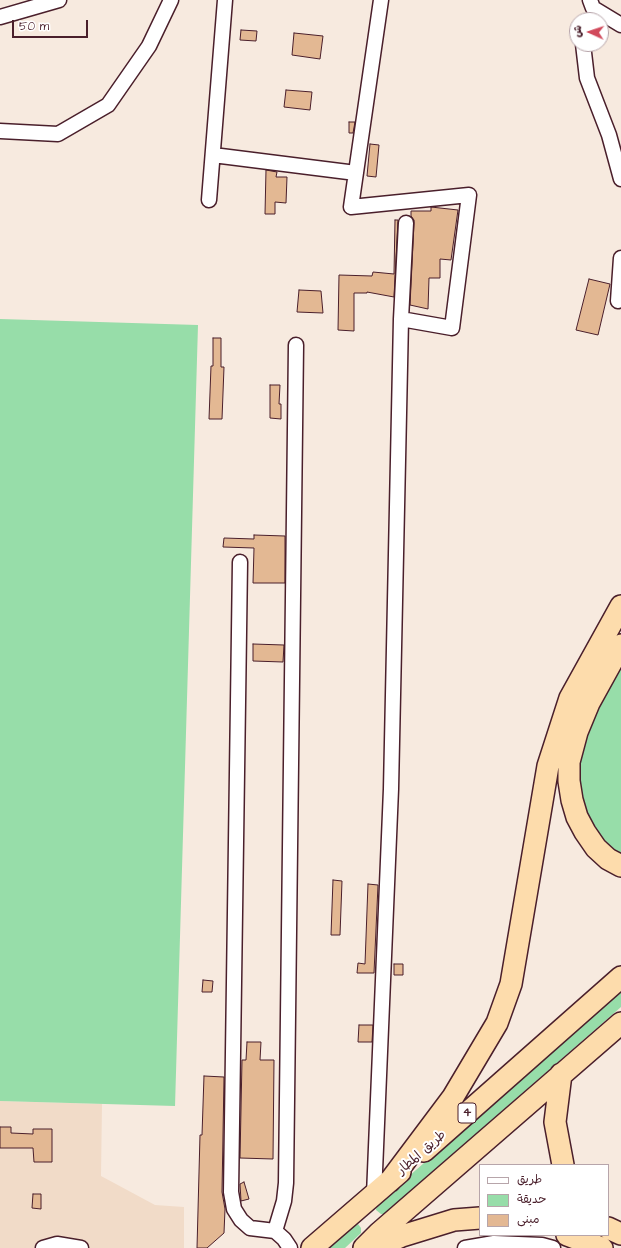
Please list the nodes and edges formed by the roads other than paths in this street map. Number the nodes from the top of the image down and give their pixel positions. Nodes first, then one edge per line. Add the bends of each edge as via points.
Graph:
1 (59, 0) edge
2 (171, 0) edge
3 (225, 0) edge
4 (381, 0) edge
5 (590, 9) edge
6 (0, 17) edge
7 (621, 25) edge
8 (584, 52) edge
9 (0, 131) edge
10 (213, 155) junction
11 (356, 174) junction
12 (621, 178) edge
13 (209, 200) dead end
14 (406, 223) dead end
15 (621, 258) edge
16 (618, 301) dead end
17 (401, 319) junction
18 (296, 345) dead end
19 (240, 562) dead end
20 (621, 606) edge
21 (621, 645) edge
22 (621, 866) edge
23 (621, 977) edge
24 (621, 1023) edge
25 (562, 1074) junction
26 (563, 1164) edge
27 (390, 1180) junction
28 (366, 1202) junction
29 (479, 1218) edge
30 (609, 1228) edge
31 (275, 1231) junction
32 (621, 1234) edge
33 (570, 1236) edge
34 (377, 1240) edge
35 (43, 1248) edge
36 (81, 1248) edge
37 (290, 1248) edge
38 (312, 1248) edge
39 (364, 1248) edge
40 (465, 1248) edge
41 (553, 1248) edge
42 (602, 1248) edge

1 - 6 street
2 - 9 street via 149,46 108,105 58,134
3 - 10 street
4 - 11 street
5 - 7 street
8 - 12 street via 587,78 609,135
10 - 11 street
10 - 13 street
11 - 17 street via 351,207 469,195 452,328
14 - 17 street
15 - 16 street
17 - 28 street via 391,789
18 - 31 street via 286,1183 284,1201
19 - 31 street via 231,1192 234,1209 250,1228
20 - 27 highway via 570,698 548,766 511,984 497,1023 453,1097
21 - 22 highway via 589,703 577,732 569,762 569,782 577,817 586,832 596,848
23 - 27 highway, طريق المطار / 4
24 - 25 highway, 4
25 - 26 highway via 555,1122
25 - 34 highway, 4
27 - 28 highway, طريق المطار / 4
28 - 34 highway
28 - 38 highway, طريق المطار / 4
29 - 34 highway via 454,1220 402,1236
30 - 32 highway
31 - 37 street
33 - 42 highway
34 - 39 highway, 4
35 - 36 street via 58,1244
40 - 41 street via 494,1243 542,1245

